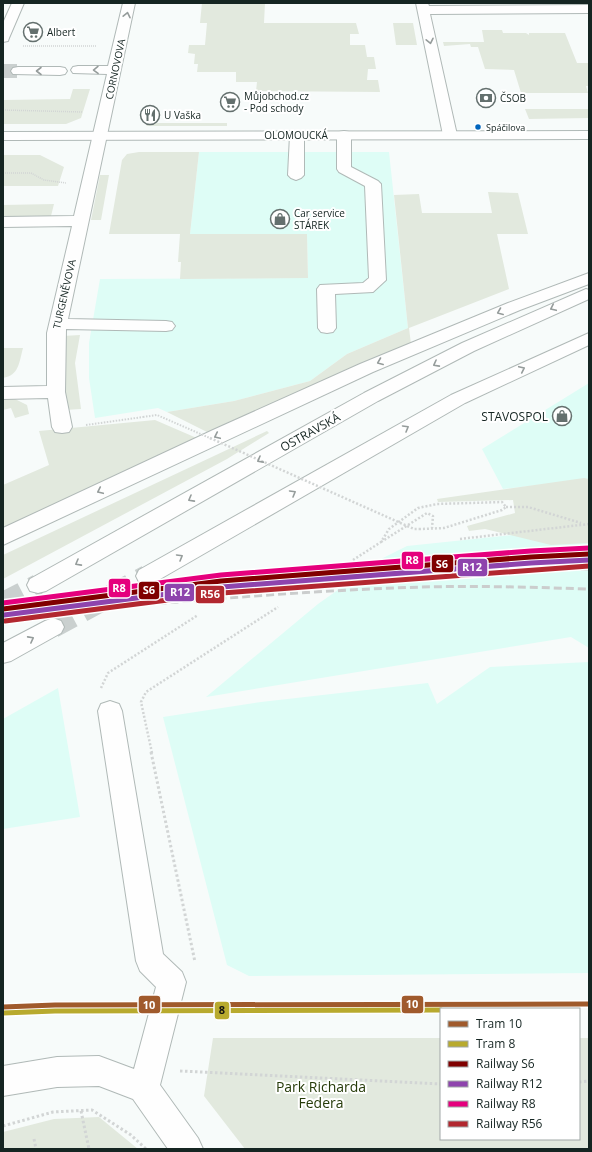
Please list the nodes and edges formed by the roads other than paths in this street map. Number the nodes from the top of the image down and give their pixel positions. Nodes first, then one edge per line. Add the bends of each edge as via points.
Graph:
1 (18, 3) edge
2 (129, 3) edge
3 (423, 6) edge
4 (589, 9) edge
5 (3, 38) edge
6 (78, 70) dead end
7 (115, 70) junction
8 (18, 71) tunnel mouth
9 (60, 71) dead end
10 (297, 135) junction
11 (344, 135) junction
12 (450, 135) junction
13 (589, 135) edge
14 (3, 136) edge
15 (100, 136) junction
16 (296, 175) dead end
17 (81, 221) junction
18 (3, 222) edge
19 (589, 278) edge
20 (589, 293) edge
21 (58, 324) junction
22 (166, 326) dead end
23 (327, 328) dead end
24 (589, 338) edge
25 (56, 392) junction
26 (3, 393) edge
27 (62, 427) road end
28 (3, 537) edge
29 (147, 576) tunnel mouth
30 (38, 585) tunnel mouth
31 (53, 627) tunnel mouth
32 (5, 653) edge
33 (110, 711) road end
34 (146, 1079) junction
35 (3, 1081) edge
36 (187, 1149) edge

1 - 5 main road
7 -> 2 main road, CORNOVOVA
3 - 4 main road
3 -> 12 main road
7 -> 6 main road
7 - 15 main road, CORNOVOVA
9 -> 8 main road
10 - 11 main road, OLOMOUCKÁ
10 - 15 main road, OLOMOUCKÁ
10 - 16 main road
11 - 12 main road, OLOMOUCKÁ
11 - 23 main road via 344,169 373,184 378,280 367,288 326,289
12 - 13 main road, OLOMOUCKÁ
14 - 15 main road, OLOMOUCKÁ
15 - 17 main road, TURGENĚVOVA
17 - 18 main road
17 - 21 main road, TURGENĚVOVA
19 -> 28 main road via 541,295 290,401
20 -> 30 main road, OSTRAVSKÁ via 468,347 371,397
21 - 22 main road
21 - 25 main road, TURGENĚVOVA
29 -> 24 main road via 458,399
25 - 26 main road
25 - 27 main road, TURGENĚVOVA
32 -> 31 main road
33 - 34 main road via 150,961 172,982
34 - 35 main road via 99,1071 57,1072
34 - 36 main road

